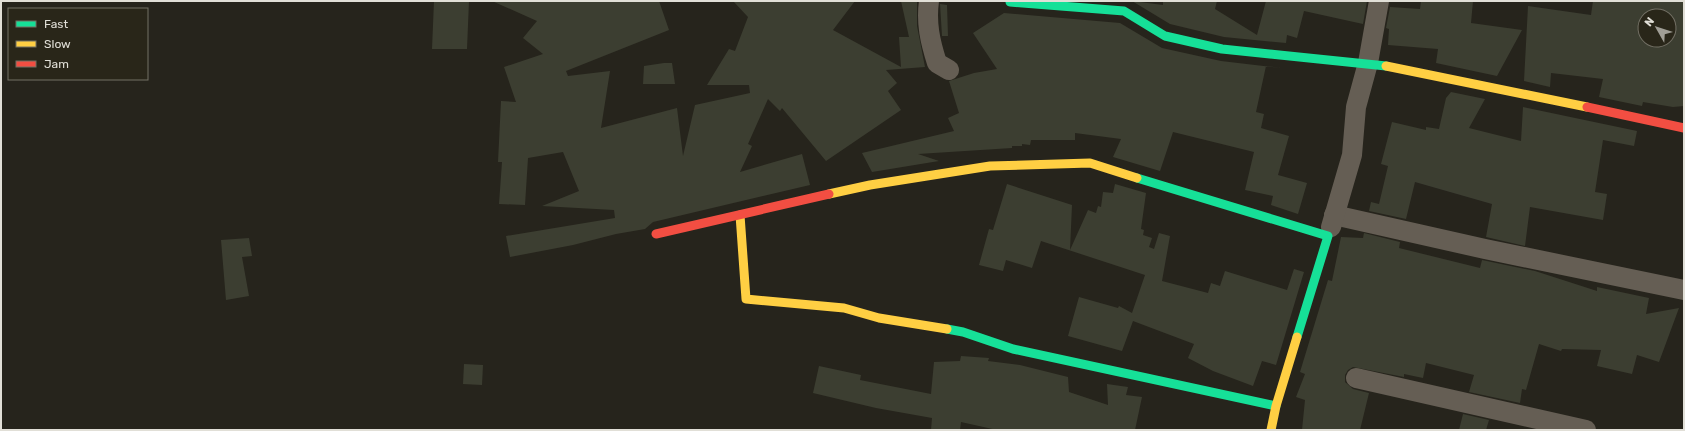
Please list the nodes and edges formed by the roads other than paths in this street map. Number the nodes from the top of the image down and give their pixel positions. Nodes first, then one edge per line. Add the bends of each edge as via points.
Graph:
1 (929, 1) edge
2 (1379, 1) edge
3 (1010, 2) edge
4 (1368, 64) junction
5 (950, 70) dead end
6 (1684, 128) edge
7 (740, 215) junction
8 (1334, 215) junction
9 (656, 234) dead end
10 (1328, 236) junction
11 (1684, 290) edge
12 (1356, 378) dead end
13 (1276, 406) junction
14 (1271, 430) edge
15 (1586, 430) edge

1 - 5 street via 927,19 930,41 937,62
2 - 4 street
3 - 4 street via 1124,11 1165,36 1222,49
4 - 6 street via 1396,67
4 - 8 street via 1356,107 1352,155
7 - 9 street
7 - 10 street via 870,185 990,166 1090,163
7 - 13 street via 746,298 844,308 879,318 963,332 1013,349
8 - 10 street
8 - 11 street
10 - 13 street
12 - 15 street
13 - 14 street

